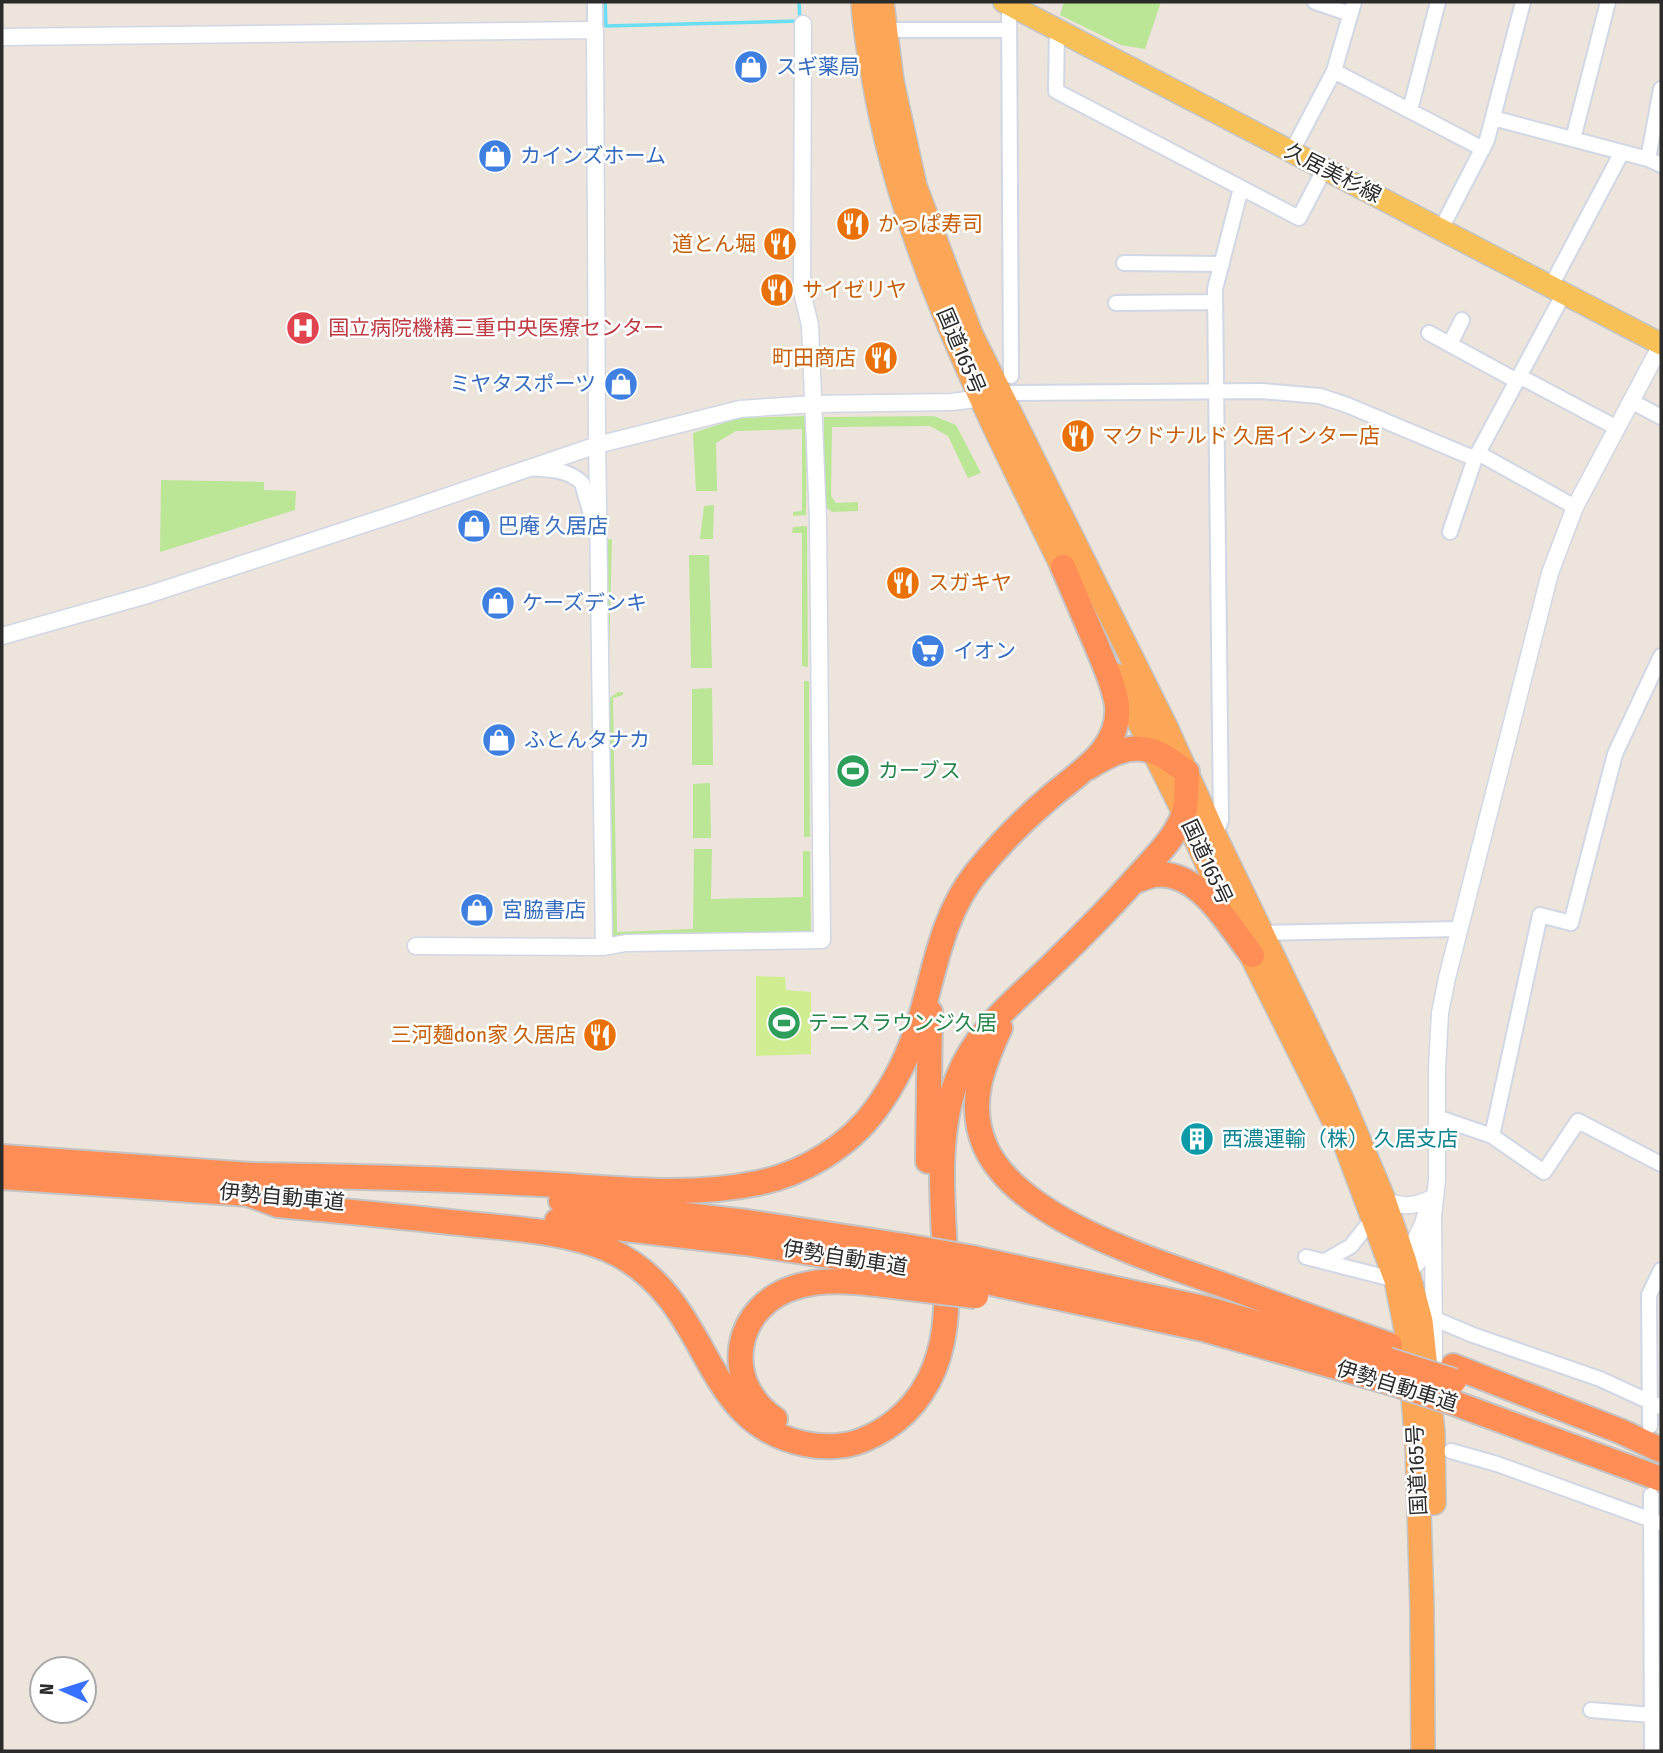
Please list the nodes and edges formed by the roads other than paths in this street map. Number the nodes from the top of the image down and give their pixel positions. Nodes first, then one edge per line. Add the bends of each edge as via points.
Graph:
1 (595, 2) edge
2 (863, 2) edge
3 (882, 2) edge
4 (1315, 2) edge
5 (1438, 2) edge
6 (1523, 2) edge
7 (1608, 2) edge
8 (1007, 3) edge
9 (1352, 8) edge
10 (803, 24) dead end
11 (1056, 29) junction
12 (595, 30) junction
13 (885, 30) junction
14 (1008, 30) junction
15 (2, 37) edge
16 (1334, 71) junction
17 (1661, 89) edge
18 (1410, 110) junction
19 (1493, 118) junction
20 (1573, 139) junction
21 (1483, 149) junction
22 (1292, 152) junction
23 (1622, 152) junction
24 (1654, 162) edge
25 (1325, 168) junction
26 (1241, 188) junction
27 (1441, 229) junction
28 (1124, 263) dead end
29 (1222, 264) junction
30 (1558, 290) junction
31 (1215, 302) junction
32 (1116, 303) dead end
33 (1462, 320) dead end
34 (1429, 333) dead end
35 (1450, 344) junction
36 (1661, 344) edge
37 (1518, 378) junction
38 (997, 390) junction
39 (1216, 391) junction
40 (1631, 401) junction
41 (814, 404) junction
42 (1661, 417) edge
43 (1617, 428) junction
44 (597, 445) junction
45 (1476, 454) junction
46 (530, 468) junction
47 (1575, 507) junction
48 (1450, 532) dead end
49 (598, 540) junction
50 (1063, 567) junction
51 (2, 636) edge
52 (1661, 656) edge
53 (1152, 751) junction
54 (1087, 768) junction
55 (1186, 772) junction
56 (1184, 813) junction
57 (1215, 836) junction
58 (1133, 882) junction
59 (1460, 929) junction
60 (1257, 944) junction
61 (416, 946) dead end
62 (604, 947) junction
63 (931, 980) junction
64 (1011, 1002) junction
65 (1437, 1117) junction
66 (1492, 1136) junction
67 (1661, 1164) edge
68 (5, 1167) edge
69 (248, 1184) junction
70 (1430, 1199) junction
71 (1379, 1209) junction
72 (1433, 1216) junction
73 (1306, 1257) dead end
74 (1325, 1261) junction
75 (903, 1267) junction
76 (1661, 1270) edge
77 (1403, 1271) junction
78 (974, 1278) junction
79 (1435, 1319) junction
80 (1389, 1362) junction
81 (1454, 1384) junction
82 (1655, 1404) edge
83 (1650, 1426) dead end
84 (1433, 1433) junction
85 (1661, 1450) edge
86 (1451, 1451) dead end
87 (1661, 1457) edge
88 (1656, 1487) edge
89 (1657, 1522) edge
90 (1591, 1710) dead end
91 (1652, 1715) junction
92 (1423, 1751) edge
93 (1439, 1751) edge
94 (1652, 1751) edge

1 - 12 street
2 - 38 highway, 国道165号 via 877,100 906,213 930,278
3 - 13 highway, 国道165号
4 - 9 street
5 - 18 street
6 - 19 street
7 - 20 street
8 - 11 main road, 久居美杉線
8 - 14 street
9 - 16 street
10 - 41 street via 802,292 810,325
11 - 22 main road, 久居美杉線
11 - 26 street via 1056,91
12 - 15 street
12 - 44 street
13 - 14 street
13 - 38 highway, 国道165号 via 915,186
14 - 38 street
16 - 18 street
16 - 22 street
17 - 24 street
18 - 21 street
19 - 20 street
19 - 21 street
20 - 23 street
21 - 27 street
22 - 25 main road, 久居美杉線
23 - 24 street
23 - 30 street
25 - 26 street via 1299,218
25 - 27 main road, 久居美杉線
26 - 29 street
27 - 30 main road, 久居美杉線
28 - 29 street
29 - 31 street
30 - 36 main road, 久居美杉線
30 - 37 street
31 - 32 street
31 - 39 street
33 - 35 street
34 - 35 street
35 - 37 street
36 - 40 street
37 - 43 street
37 - 45 street
38 - 39 street
38 - 41 street via 952,402
38 - 50 highway, 国道165号
38 - 55 highway, 国道165号
39 - 45 street via 1320,396 1466,456
39 - 57 street via 1221,820
40 - 42 street
40 - 43 street
41 - 44 street via 740,409
41 - 62 street via 822,940
43 - 47 street
44 - 46 street
44 - 49 street
45 - 47 street
45 - 48 street
46 - 49 street via 566,472 582,483
46 - 51 street via 147,595
47 - 59 street via 1550,573
49 - 62 street
50 - 53 highway, 国道165号
50 - 54 highway via 1108,671 1116,701 1111,737
52 - 66 street via 1615,754 1571,923 1540,915
53 - 54 highway via 1125,749
53 - 55 highway
53 - 56 highway, 国道165号
54 - 63 highway via 1040,806 975,874 939,943
55 - 56 highway
55 - 57 highway, 国道165号
56 - 58 highway via 1170,841
56 - 60 highway, 国道165号 via 1222,897
57 - 60 highway, 国道165号
58 - 60 highway via 1164,875 1193,886
58 - 64 highway
59 - 60 street
59 - 65 street via 1440,1013
60 - 71 highway, 国道165号
61 - 62 street
63 - 69 highway via 908,1053 875,1111 844,1142 810,1164 771,1180 675,1191 374,1176
63 - 75 highway via 927,1113 933,1301 920,1365 907,1390 888,1410 843,1431 824,1433 789,1426 754,1400 745,1385 739,1351 750,1322 770,1301 800,1285 838,1282
64 - 69 highway via 978,1038 957,1079 947,1116 943,1162 947,1301 934,1369 920,1397 902,1418 856,1443 815,1446 785,1440 759,1427 728,1395 668,1295 640,1268 606,1249 556,1234 278,1205
64 - 80 highway via 981,1070 976,1103 985,1145 1011,1182 1093,1235
65 - 66 street
65 - 70 street
65 - 72 street
66 - 67 street via 1544,1172 1578,1121
68 - 69 highway, 伊勢自動車道
69 - 75 highway, 伊勢自動車道 via 655,1231
70 - 71 street
70 - 77 street
71 - 74 street via 1351,1246
71 - 77 highway, 国道165号
72 - 77 street via 1427,1250 1419,1262
72 - 79 street
73 - 74 street
74 - 77 street
75 - 78 highway, 伊勢自動車道, bridge
76 - 82 street via 1649,1295
77 - 84 highway, 国道165号 via 1421,1321
77 - 92 highway, 国道165号 via 1417,1444
78 - 80 highway, 伊勢自動車道 via 1203,1329
78 - 80 highway, 伊勢自動車道 via 1130,1291
79 - 82 street
79 - 84 street
80 - 81 highway, 伊勢自動車道, bridge
81 - 85 highway via 1620,1431
81 - 87 highway, 伊勢自動車道
81 - 88 highway, 伊勢自動車道
82 - 83 street
84 - 93 highway, 国道165号
86 - 89 street
88 - 89 street
89 - 91 street
90 - 91 street
91 - 94 street

